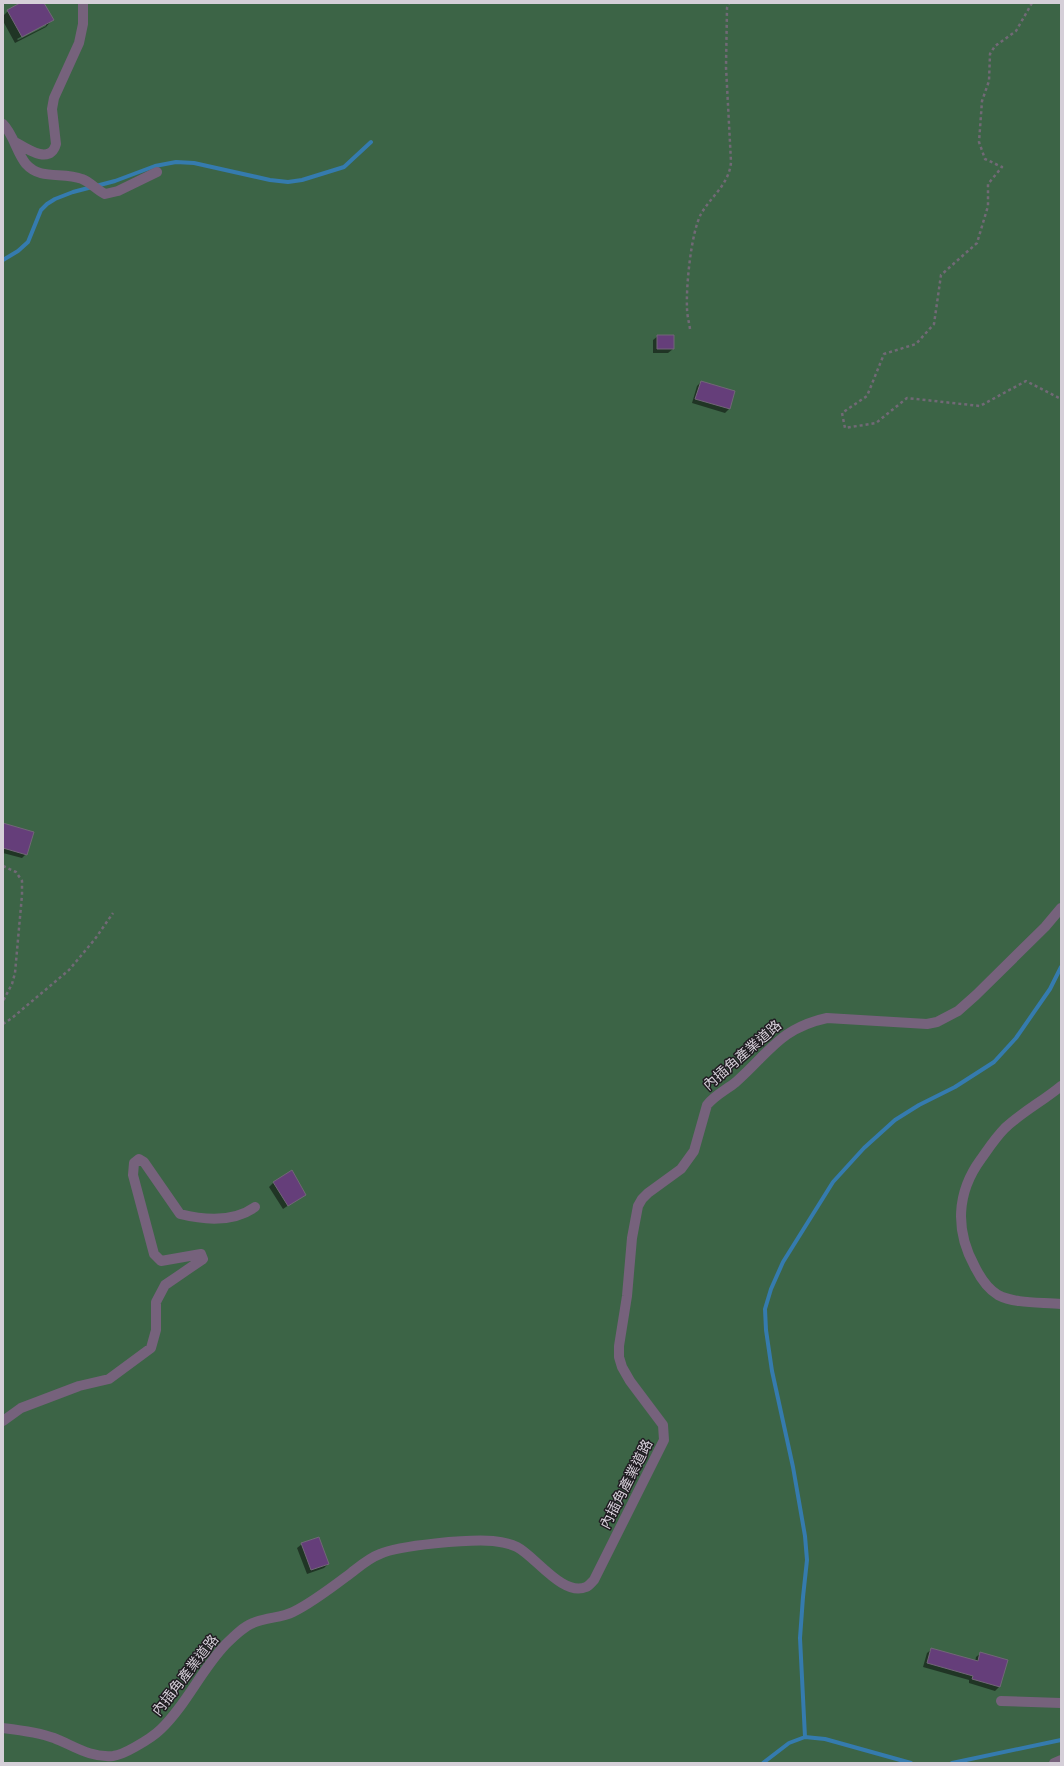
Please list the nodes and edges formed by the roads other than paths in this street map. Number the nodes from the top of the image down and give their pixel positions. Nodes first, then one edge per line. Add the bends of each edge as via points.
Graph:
1 (84, 3) edge
2 (3, 124) edge
3 (15, 142) junction
4 (157, 172) dead end
5 (1061, 908) edge
6 (1061, 1086) edge
7 (255, 1207) dead end
8 (1061, 1304) edge
9 (3, 1421) edge
10 (1001, 1700) dead end
11 (1061, 1703) edge
12 (3, 1728) edge
13 (1061, 1760) edge
14 (1054, 1763) edge

1 - 3 street via 79,43 54,98 54,150 39,155
2 - 3 street
3 - 4 street via 23,159 34,171 44,175 83,179 105,194 118,191
5 - 12 street, 內插角產業道路 via 958,1011 937,1022 927,1024 827,1018 812,1021 783,1036 735,1083 707,1105 694,1151 688,1162 648,1193 638,1206 619,1357 630,1381 660,1420 664,1440 594,1580 586,1587 570,1587 561,1583 519,1548 507,1543 467,1541 392,1550 373,1557 294,1611 253,1623 241,1630 206,1668 161,1729 127,1752 115,1756 102,1756 87,1753 34,1732
6 - 8 street via 1005,1128 966,1185 961,1206 961,1232 968,1255 981,1279 998,1295 1022,1301
7 - 9 street via 250,1211 221,1218 197,1218 180,1214 144,1162 139,1159 134,1163 133,1174 154,1254 161,1261 201,1254 203,1259 165,1284 156,1302 156,1330 151,1348 109,1379 79,1386 21,1408
10 - 11 street
13 - 14 street

